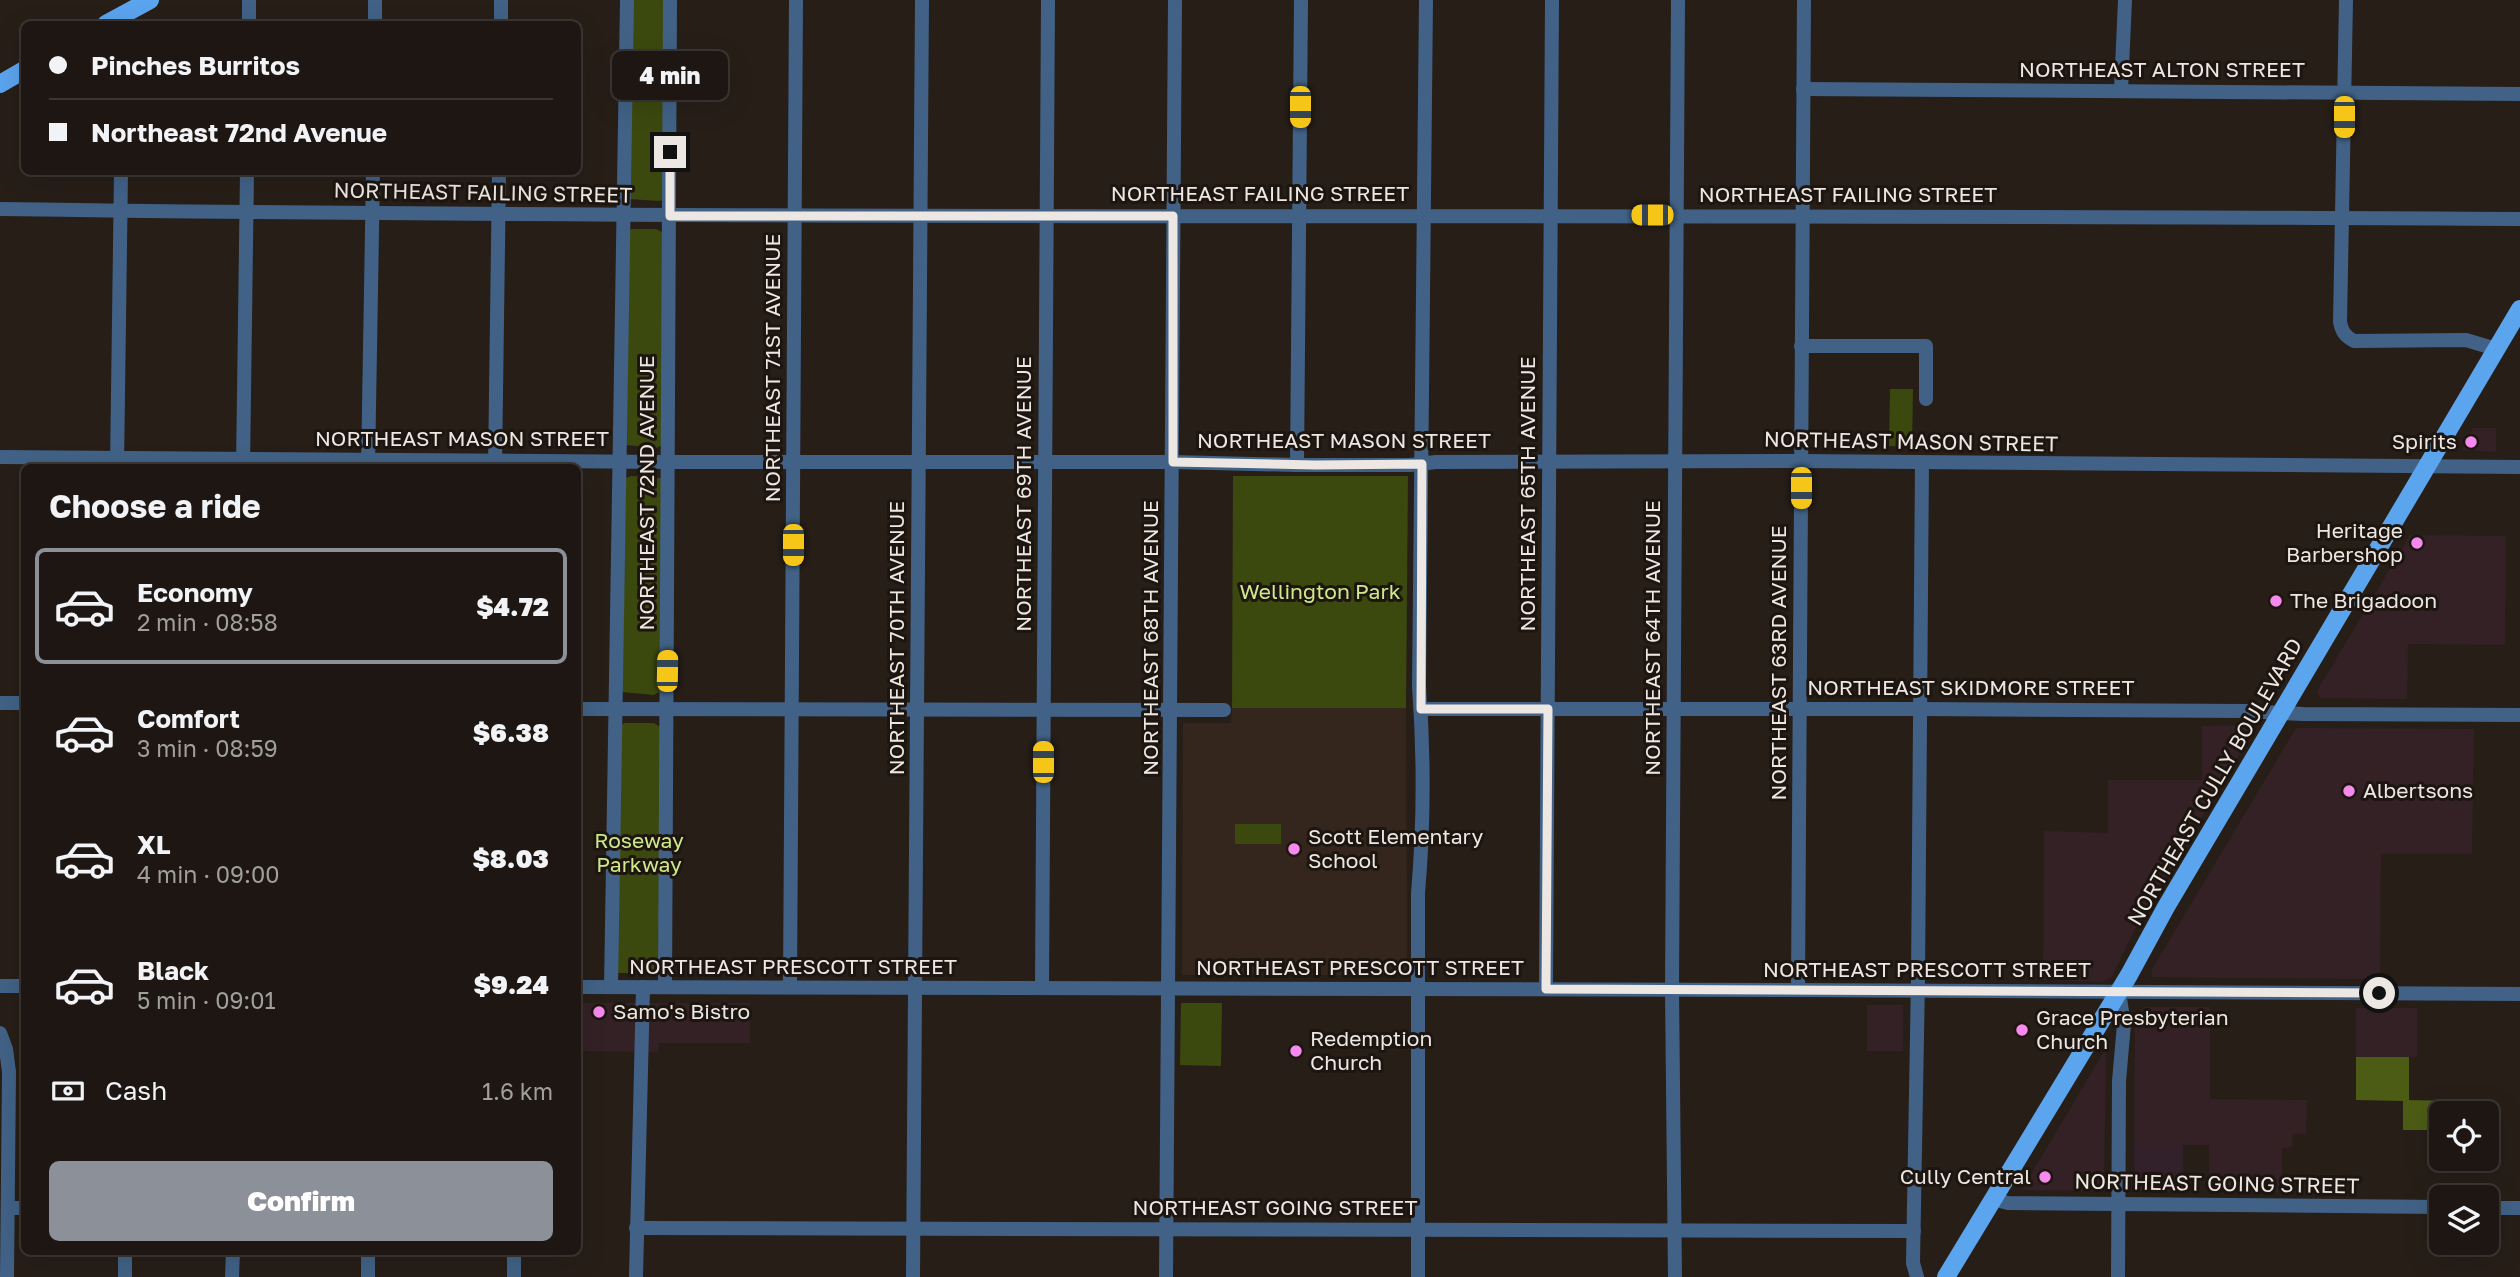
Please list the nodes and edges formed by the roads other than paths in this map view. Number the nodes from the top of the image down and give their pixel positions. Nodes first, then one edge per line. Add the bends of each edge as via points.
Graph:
1 (150, 0) edge
2 (249, 0) edge
3 (375, 0) edge
4 (501, 0) edge
5 (626, 0) edge
6 (670, 0) edge
7 (796, 0) edge
8 (922, 0) edge
9 (1048, 0) edge
10 (1175, 0) edge
11 (1301, 0) edge
12 (1426, 0) edge
13 (1552, 0) edge
14 (1678, 0) edge
15 (1804, 0) edge
16 (2125, 0) edge
17 (2346, 0) edge
18 (122, 13) edge
19 (249, 21) edge
20 (375, 21) edge
21 (501, 21) edge
22 (21, 72) edge
23 (0, 84) edge
24 (1803, 89) junction
25 (2121, 90) junction
26 (2344, 92) junction
27 (2520, 94) edge
28 (121, 175) edge
29 (247, 175) edge
30 (373, 175) edge
31 (499, 175) edge
32 (0, 209) edge
33 (120, 211) junction
34 (246, 211) junction
35 (372, 213) junction
36 (498, 213) junction
37 (623, 215) junction
38 (795, 215) junction
39 (921, 215) junction
40 (1299, 215) junction
41 (1425, 215) junction
42 (1551, 215) junction
43 (1677, 215) junction
44 (1802, 215) junction
45 (670, 216) junction
46 (1046, 216) junction
47 (1173, 216) junction
48 (2343, 218) junction
49 (2520, 219) edge
50 (2520, 309) edge
51 (1801, 346) junction
52 (2496, 349) junction
53 (1926, 400) dead end
54 (0, 457) edge
55 (1675, 461) junction
56 (1801, 461) junction
57 (619, 462) junction
58 (669, 462) junction
59 (919, 462) junction
60 (1045, 462) junction
61 (1173, 462) junction
62 (1549, 462) junction
63 (117, 463) edge
64 (243, 463) edge
65 (368, 463) edge
66 (793, 463) junction
67 (1922, 463) junction
68 (495, 464) edge
69 (1422, 464) junction
70 (1297, 465) junction
71 (2427, 467) junction
72 (2520, 467) edge
73 (0, 703) edge
74 (21, 703) edge
75 (1674, 708) junction
76 (1799, 708) junction
77 (581, 709) edge
78 (667, 709) junction
79 (792, 709) junction
80 (918, 709) junction
81 (1043, 709) junction
82 (1421, 709) junction
83 (1548, 709) junction
84 (1919, 709) junction
85 (616, 710) junction
86 (1224, 710) dead end
87 (1172, 711) junction
88 (2281, 713) junction
89 (2520, 715) edge
90 (0, 986) edge
91 (21, 986) edge
92 (581, 987) edge
93 (611, 987) junction
94 (643, 987) junction
95 (665, 987) junction
96 (790, 987) junction
97 (916, 988) junction
98 (1042, 988) junction
99 (1168, 988) junction
100 (1419, 989) junction
101 (1546, 989) junction
102 (1672, 989) junction
103 (1798, 990) junction
104 (1918, 990) junction
105 (2119, 992) junction
106 (2520, 994) edge
107 (0, 1033) edge
108 (1992, 1199) junction
109 (2118, 1205) junction
110 (2429, 1207) edge
111 (8, 1208) junction
112 (2499, 1208) edge
113 (2520, 1208) edge
114 (21, 1209) edge
115 (636, 1227) junction
116 (914, 1228) junction
117 (1166, 1228) junction
118 (1418, 1229) junction
119 (1675, 1231) junction
120 (1914, 1231) junction
121 (125, 1255) edge
122 (233, 1255) edge
123 (368, 1255) edge
124 (514, 1255) edge
125 (7, 1277) edge
126 (125, 1277) edge
127 (232, 1277) edge
128 (368, 1277) edge
129 (513, 1277) edge
130 (636, 1277) edge
131 (913, 1277) edge
132 (1166, 1277) edge
133 (1418, 1277) edge
134 (1675, 1277) edge
135 (1917, 1277) edge
136 (1946, 1277) edge
137 (2118, 1277) edge

1 - 18 main road
2 - 19 street
3 - 20 street
4 - 21 street
5 - 37 street, NORTHEAST 72ND AVENUE
6 - 45 street, NORTHEAST 72ND AVENUE
7 - 38 street, NORTHEAST 71ST AVENUE
8 - 39 street, NORTHEAST 70TH AVENUE
9 - 46 street, NORTHEAST 69TH AVENUE
10 - 47 street, NORTHEAST 68TH AVENUE
11 - 40 street
12 - 41 street
13 - 42 street, NORTHEAST 65TH AVENUE
14 - 43 street, NORTHEAST 64TH AVENUE
15 - 24 street, NORTHEAST 63RD AVENUE
16 - 25 street
17 - 26 street
22 - 23 main road
24 - 25 street, NORTHEAST ALTON STREET
24 - 44 street, NORTHEAST 63RD AVENUE
25 - 26 street, NORTHEAST ALTON STREET
26 - 27 street, NORTHEAST ALTON STREET
26 - 48 street
28 - 33 street
29 - 34 street
30 - 35 street
31 - 36 street
32 - 33 street, NORTHEAST FAILING STREET
33 - 34 street, NORTHEAST FAILING STREET
33 - 63 street
34 - 35 street, NORTHEAST FAILING STREET
34 - 64 street
35 - 36 street, NORTHEAST FAILING STREET
35 - 65 street
36 - 37 street, NORTHEAST FAILING STREET
36 - 68 street
37 - 45 street, NORTHEAST FAILING STREET
37 - 57 street, NORTHEAST 72ND AVENUE
38 - 39 street, NORTHEAST FAILING STREET
38 - 45 street, NORTHEAST FAILING STREET
38 - 66 street, NORTHEAST 71ST AVENUE
39 - 46 street, NORTHEAST FAILING STREET
39 - 59 street, NORTHEAST 70TH AVENUE
40 - 41 street, NORTHEAST FAILING STREET
40 - 47 street, NORTHEAST FAILING STREET
40 - 70 street
41 - 42 street, NORTHEAST FAILING STREET
41 - 69 street
42 - 43 street, NORTHEAST FAILING STREET
42 - 62 street, NORTHEAST 65TH AVENUE
43 - 44 street, NORTHEAST FAILING STREET
43 - 55 street, NORTHEAST 64TH AVENUE
44 - 48 street, NORTHEAST FAILING STREET
44 - 51 street, NORTHEAST 63RD AVENUE
45 - 58 street, NORTHEAST 72ND AVENUE
46 - 47 street, NORTHEAST FAILING STREET
46 - 60 street, NORTHEAST 69TH AVENUE
47 - 61 street, NORTHEAST 68TH AVENUE
48 - 49 street, NORTHEAST FAILING STREET
48 - 52 street via 2340,322 2347,337 2379,342 2466,340
50 - 52 main road, NORTHEAST CULLY BOULEVARD
51 - 53 street via 1926,346
51 - 56 street, NORTHEAST 63RD AVENUE
52 - 71 main road, NORTHEAST CULLY BOULEVARD
54 - 63 street, NORTHEAST MASON STREET
55 - 56 street, NORTHEAST MASON STREET
55 - 62 street, NORTHEAST MASON STREET
55 - 75 street, NORTHEAST 64TH AVENUE
56 - 67 street, NORTHEAST MASON STREET
56 - 76 street, NORTHEAST 63RD AVENUE
57 - 58 street, NORTHEAST MASON STREET
57 - 68 street, NORTHEAST MASON STREET
57 - 85 street, NORTHEAST 72ND AVENUE
58 - 66 street, NORTHEAST MASON STREET
58 - 78 street, NORTHEAST 72ND AVENUE
59 - 60 street, NORTHEAST MASON STREET
59 - 66 street, NORTHEAST MASON STREET
59 - 80 street, NORTHEAST 70TH AVENUE
60 - 61 street, NORTHEAST MASON STREET
60 - 81 street, NORTHEAST 69TH AVENUE
61 - 70 street, NORTHEAST MASON STREET
61 - 87 street, NORTHEAST 68TH AVENUE
62 - 69 street, NORTHEAST MASON STREET
62 - 83 street, NORTHEAST 65TH AVENUE
63 - 64 street, NORTHEAST MASON STREET
64 - 65 street, NORTHEAST MASON STREET
65 - 68 street, NORTHEAST MASON STREET
66 - 79 street, NORTHEAST 71ST AVENUE
67 - 71 street, NORTHEAST MASON STREET
67 - 84 street
69 - 70 street, NORTHEAST MASON STREET
69 - 82 street
71 - 72 street, NORTHEAST MASON STREET
71 - 88 main road, NORTHEAST CULLY BOULEVARD
73 - 74 street
75 - 76 street, NORTHEAST SKIDMORE STREET
75 - 83 street, NORTHEAST SKIDMORE STREET
75 - 102 street, NORTHEAST 64TH AVENUE
76 - 84 street, NORTHEAST SKIDMORE STREET
76 - 103 street, NORTHEAST 63RD AVENUE
77 - 85 street
78 - 79 street
78 - 85 street
78 - 95 street, NORTHEAST 72ND AVENUE
79 - 80 street
79 - 96 street, NORTHEAST 71ST AVENUE
80 - 81 street
80 - 97 street, NORTHEAST 70TH AVENUE
81 - 87 street
81 - 98 street, NORTHEAST 69TH AVENUE
82 - 83 street, NORTHEAST SKIDMORE STREET
82 - 100 street
83 - 101 street, NORTHEAST 65TH AVENUE
84 - 88 street, NORTHEAST SKIDMORE STREET
84 - 104 street
85 - 93 street, NORTHEAST 72ND AVENUE
86 - 87 street
87 - 99 street, NORTHEAST 68TH AVENUE
88 - 89 street, NORTHEAST SKIDMORE STREET
88 - 105 main road, NORTHEAST CULLY BOULEVARD
90 - 91 street
92 - 93 street, NORTHEAST PRESCOTT STREET
93 - 94 street, NORTHEAST PRESCOTT STREET
94 - 95 street, NORTHEAST PRESCOTT STREET
94 - 115 street
95 - 96 street, NORTHEAST PRESCOTT STREET
96 - 97 street, NORTHEAST PRESCOTT STREET
97 - 98 street, NORTHEAST PRESCOTT STREET
97 - 116 street, NORTHEAST 70TH AVENUE
98 - 99 street, NORTHEAST PRESCOTT STREET
99 - 100 street, NORTHEAST PRESCOTT STREET
99 - 117 street, NORTHEAST 68TH AVENUE
100 - 101 street, NORTHEAST PRESCOTT STREET
100 - 118 street
101 - 102 street, NORTHEAST PRESCOTT STREET
102 - 103 street, NORTHEAST PRESCOTT STREET
102 - 119 street, NORTHEAST 64TH AVENUE
103 - 104 street, NORTHEAST PRESCOTT STREET
104 - 105 street, NORTHEAST PRESCOTT STREET
104 - 120 street
105 - 106 street, NORTHEAST PRESCOTT STREET
105 - 108 main road, NORTHEAST CULLY BOULEVARD
105 - 109 street via 2124,1024
107 - 111 street via 9,1072
108 - 109 street, NORTHEAST GOING STREET
108 - 136 main road, NORTHEAST CULLY BOULEVARD
109 - 110 street, NORTHEAST GOING STREET
109 - 137 street
111 - 114 street
111 - 125 street
112 - 113 street
115 - 116 street, NORTHEAST GOING STREET
115 - 130 street
116 - 117 street, NORTHEAST GOING STREET
116 - 131 street, NORTHEAST 70TH AVENUE
117 - 118 street, NORTHEAST GOING STREET
117 - 132 street, NORTHEAST 68TH AVENUE
118 - 119 street, NORTHEAST GOING STREET
118 - 133 street
119 - 120 street, NORTHEAST GOING STREET
119 - 134 street, NORTHEAST 64TH AVENUE
120 - 135 street
121 - 126 street
122 - 127 street
123 - 128 street
124 - 129 street

